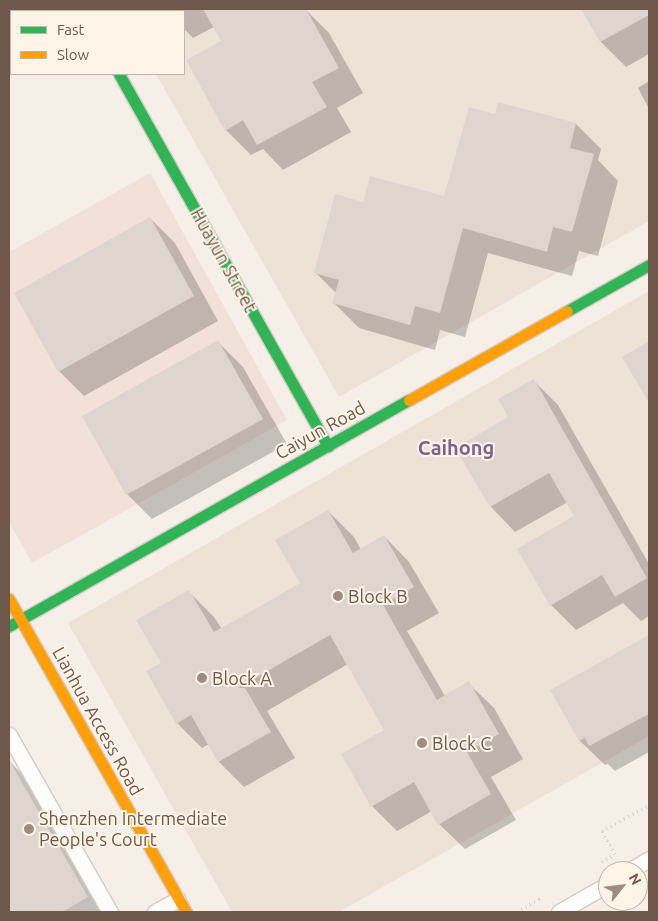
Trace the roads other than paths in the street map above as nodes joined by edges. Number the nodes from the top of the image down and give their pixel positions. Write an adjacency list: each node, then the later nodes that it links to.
1 (121, 75): 3 (street, Huayun Street)
2 (649, 265): 3 (street, Caiyun Road)
3 (328, 446): 5 (street, Caiyun Road)
4 (9, 599): 5 (street, Lianhua Access Road)
5 (20, 620): 6 (street, Caiyun Road); 9 (street, Lianhua Access Road)
6 (9, 626)
7 (9, 735): 10 (lane)
8 (598, 890): 12 (lane)
9 (182, 906): 11 (lane)
10 (110, 912)
11 (155, 912)
12 (559, 912)

